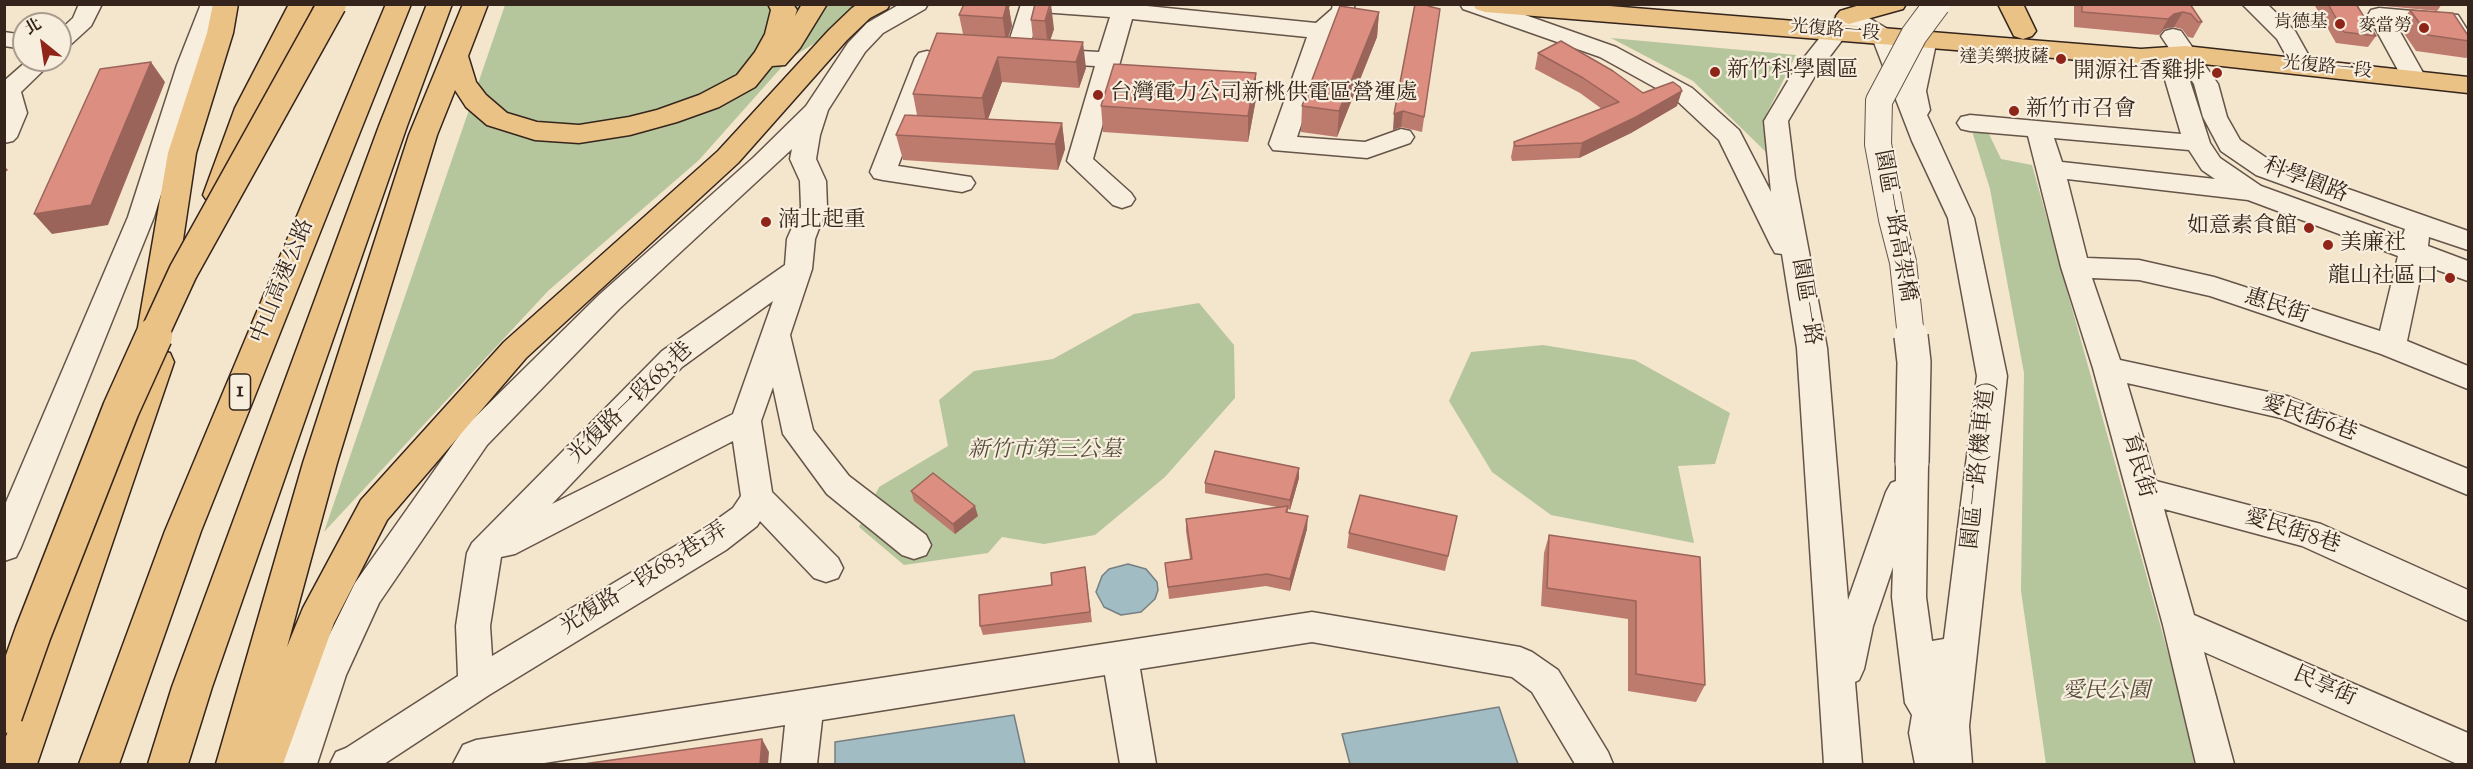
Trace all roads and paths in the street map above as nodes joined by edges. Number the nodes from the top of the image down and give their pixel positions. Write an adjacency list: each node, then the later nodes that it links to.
1 (92, 4): 25 (street)
2 (213, 4): 72 (street)
3 (226, 4): 28 (main road)
4 (238, 4): 28 (main road)
5 (332, 4): 81 (main road, bridge)
6 (440, 4): 87 (main road)
7 (476, 4): 34 (main road)
8 (780, 4): 39 (main road)
9 (815, 4): 39 (main road)
10 (841, 4): 42 (main road)
11 (878, 4): 42 (main road)
12 (917, 4): 43 (street)
13 (1344, 4): 26 (street)
14 (1471, 4): 60 (street)
15 (1485, 4): 24 (main road, 光復路一段)
16 (1700, 4): 24 (main road, 光復路一段)
17 (1894, 4): 24 (main road)
18 (1937, 4): 67 (street, 園區一路高架橋, bridge)
19 (2010, 4): 27 (main road)
20 (2253, 4): 36 (street)
21 (1123, 11): 26 (street); 35 (street); 35 (street)
22 (297, 12): 65 (main road)
23 (395, 14): 86 (main road, 中山高速公路 / 1)
24 (1842, 24): 27 (main road, 光復路一段); 29 (main road, 光復路一段); 60 (street, 園區一路)
25 (72, 31)
26 (1321, 31): 47 (street)
27 (2023, 31): 31 (main road, 光復路一段)
28 (220, 33): 65 (main road)
29 (1883, 36): 30 (main road, 光復路一段); 48 (street)
30 (1925, 39): 31 (main road, 光復路一段); 48 (street)
31 (2179, 45): 36 (main road, 光復路一段); 49 (street, 科學園路); 54 (street, 科學園路)
32 (2469, 49): 38 (street)
33 (953, 50): 51 (street)
34 (454, 55): 39 (main road); 88 (main road)
35 (1109, 60): 53 (street)
36 (2302, 65): 38 (main road, 光復路一段)
37 (29, 72): 41 (street)
38 (2414, 78): 40 (main road, 光復路一段)
39 (746, 81)
40 (2469, 85)
41 (7, 93): 46 (street)
42 (776, 105): 89 (main road)
43 (816, 110): 58 (street); 90 (street)
44 (1970, 123): 45 (street)
45 (2039, 129): 49 (street); 50 (street)
46 (4, 135)
47 (1401, 136)
48 (1925, 141): 82 (street); 98 (street, 園區一路(機車道))
49 (2197, 143): 52 (street, 科學園路)
50 (2051, 169): 52 (street, 科學園路); 57 (street, 育民街)
51 (962, 183)
52 (2252, 192): 56 (street, 科學園路)
53 (1122, 199)
54 (2419, 224): 55 (street, 科學園路); 56 (street)
55 (2469, 242)
56 (2413, 251): 59 (street, 科學園路); 62 (street)
57 (2075, 267): 62 (street, 惠民街); 63 (street, 育民街)
58 (798, 269): 61 (street); 73 (street, 光復路一段683巷)
59 (2469, 272)
60 (1802, 278): 79 (street, 園區一路); 96 (street)
61 (776, 336): 66 (street); 71 (street)
62 (2391, 346): 64 (street, 惠民街)
63 (2108, 368): 68 (street, 愛民街6巷); 69 (street, 育民街)
64 (2469, 378)
65 (140, 412): 85 (main road)
66 (746, 421): 70 (street); 73 (street)
67 (1912, 463): 79 (street); 82 (street, 園區一路高架橋)
68 (2469, 482)
69 (2143, 491): 75 (street, 愛民街8巷); 76 (street, 育民街)
70 (757, 497): 74 (street); 78 (street, 光復路一段683巷1弄)
71 (914, 545)
72 (4, 547)
73 (484, 554): 78 (street)
74 (826, 568)
75 (2469, 606)
76 (2180, 625): 83 (street, 民享街); 84 (street, 育民街)
77 (1120, 657): 80 (street); 94 (street); 95 (street)
78 (476, 684): 91 (street)
79 (1840, 697): 97 (street, 園區一路)
80 (805, 706): 92 (street); 93 (street)
81 (4, 715)
82 (1930, 749)
83 (2469, 751)
84 (2217, 762)
85 (17, 765)
86 (99, 765)
87 (168, 765)
88 (236, 765)
89 (263, 765)
90 (299, 765)
91 (349, 765)
92 (472, 765)
93 (799, 765)
94 (1138, 765)
95 (1595, 765)
96 (1832, 765)
97 (1843, 765)
98 (1954, 765)

